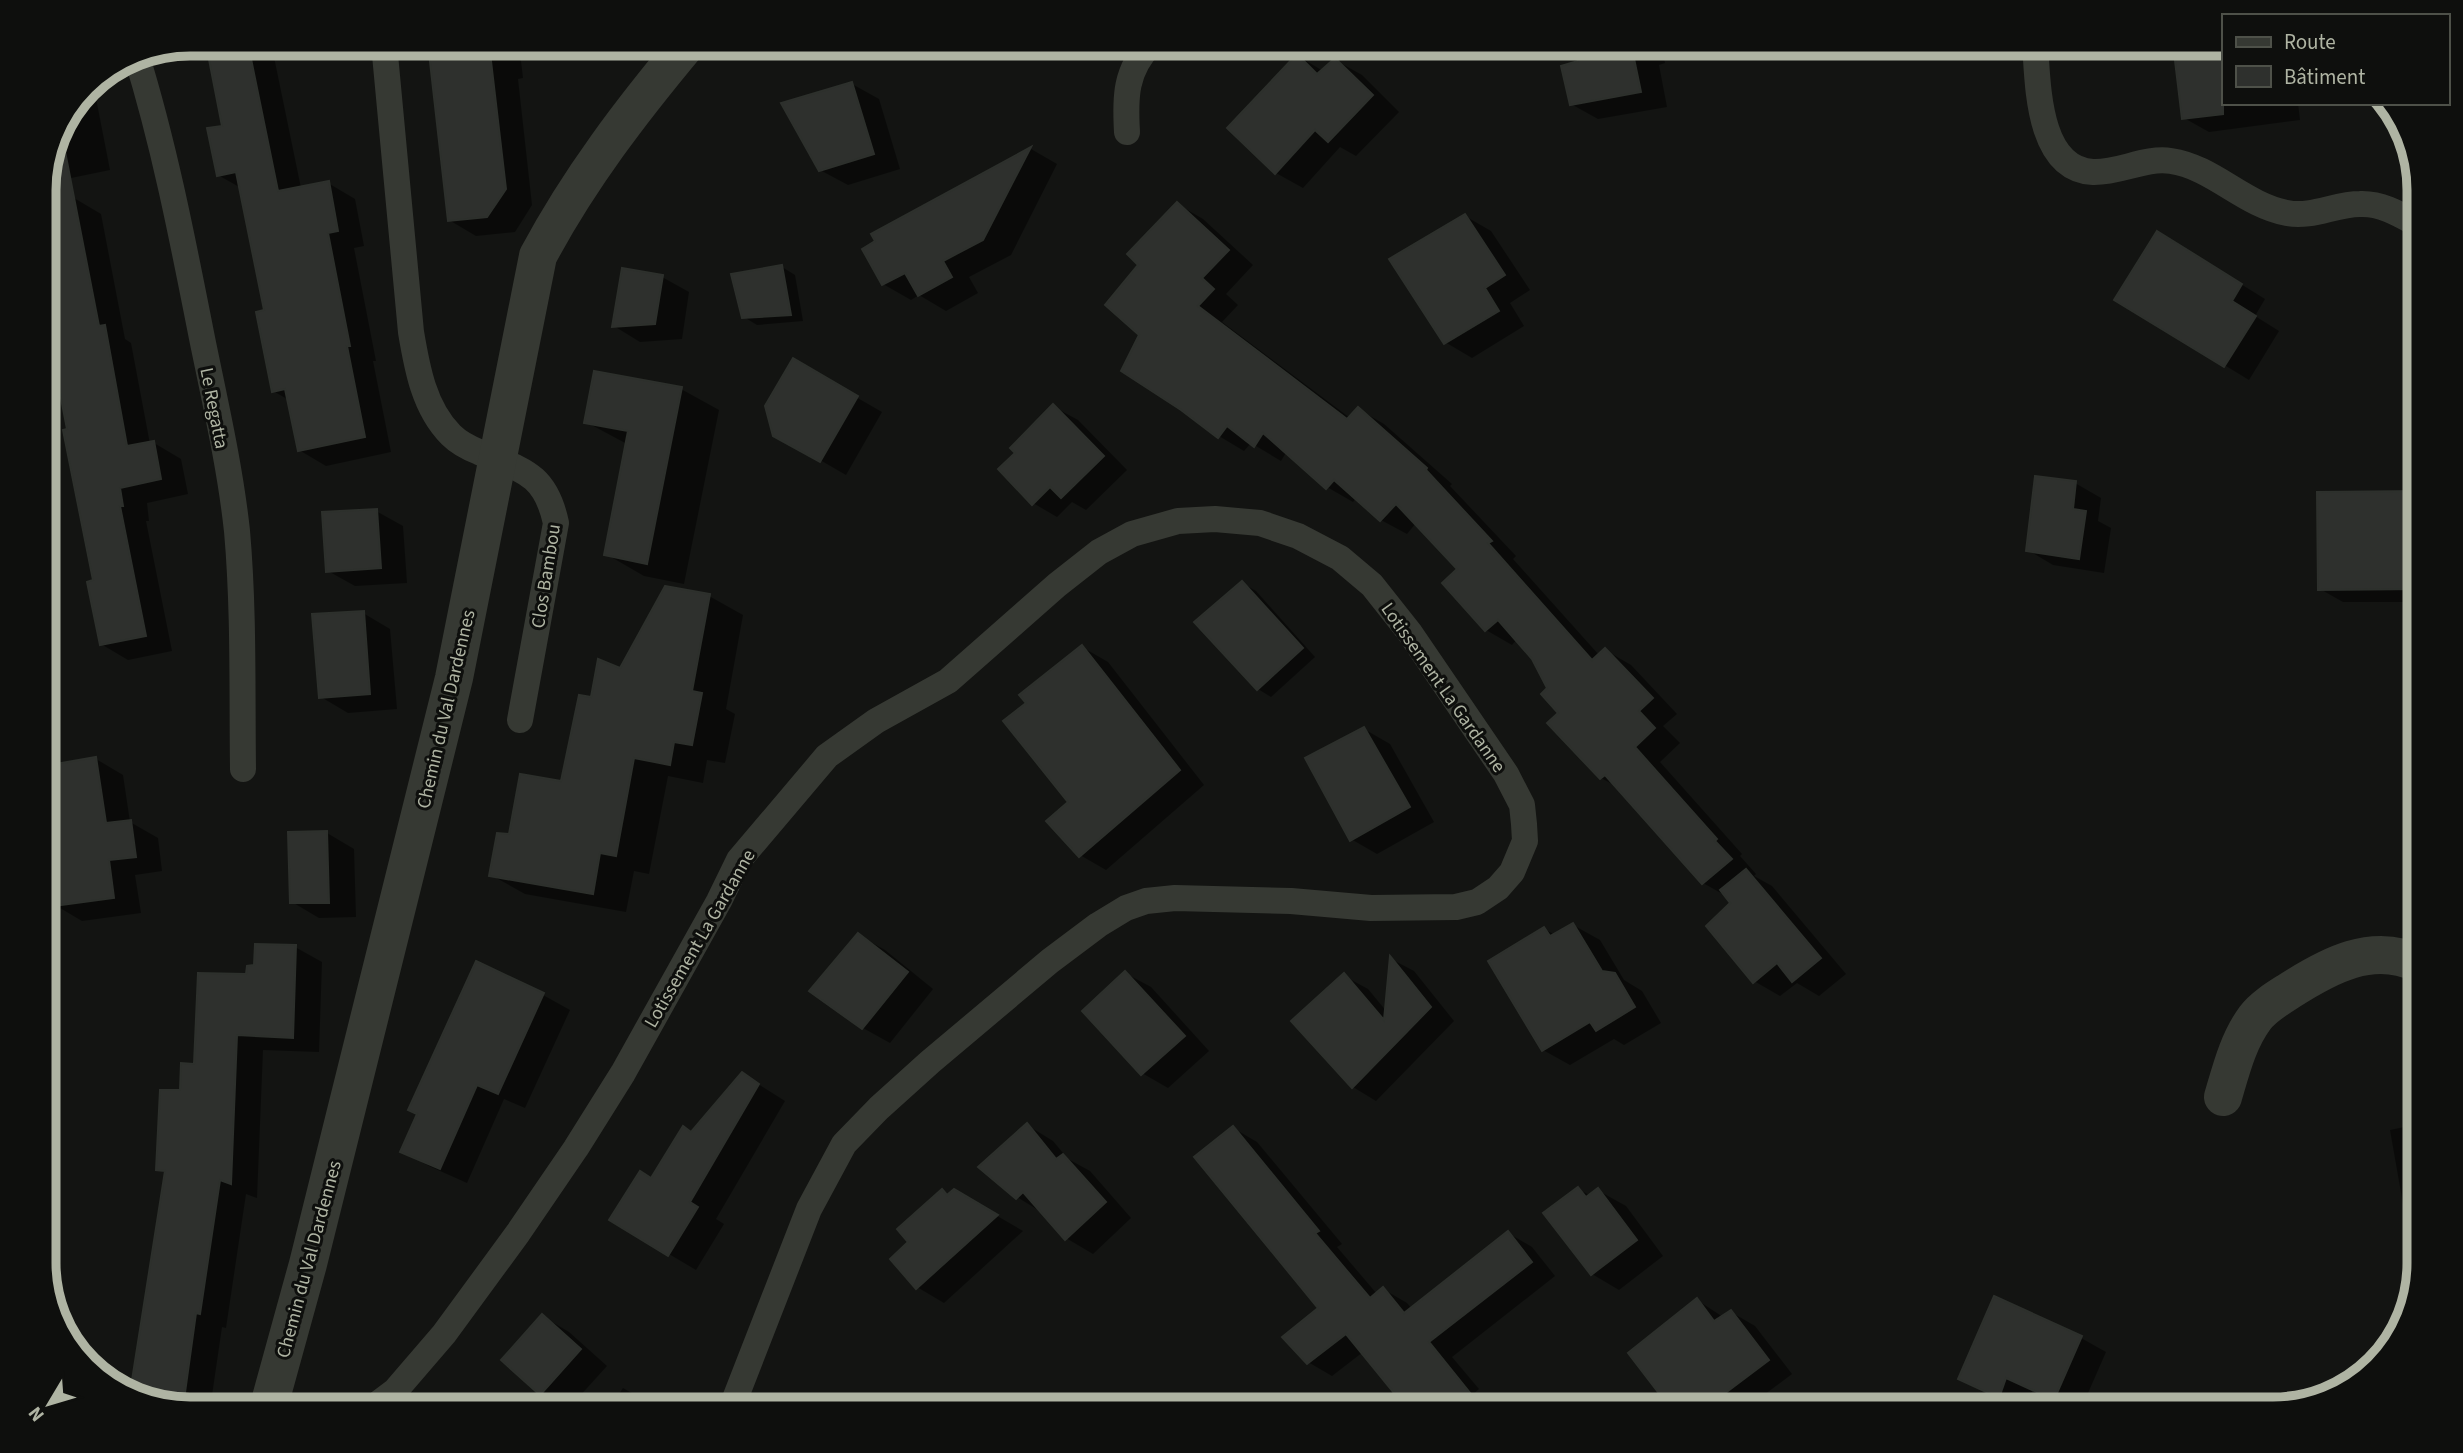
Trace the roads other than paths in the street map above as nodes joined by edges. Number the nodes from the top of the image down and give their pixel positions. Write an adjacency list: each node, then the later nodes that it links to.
1 (385, 56): 8 (lane)
2 (677, 56): 8 (street, Chemin du Val Dardennes)
3 (1142, 56): 6 (lane)
4 (2036, 56): 7 (lane)
5 (139, 66): 10 (lane, Le Regatta)
6 (1127, 132)
7 (2407, 219)
8 (498, 460): 9 (lane, Clos Bambou); 13 (street, Chemin du Val Dardennes)
9 (520, 720)
10 (243, 769)
11 (2407, 958): 12 (street)
12 (2222, 1097)
13 (271, 1397)
14 (387, 1397): 15 (lane, Lotissement La Gardanne)
15 (736, 1397)

